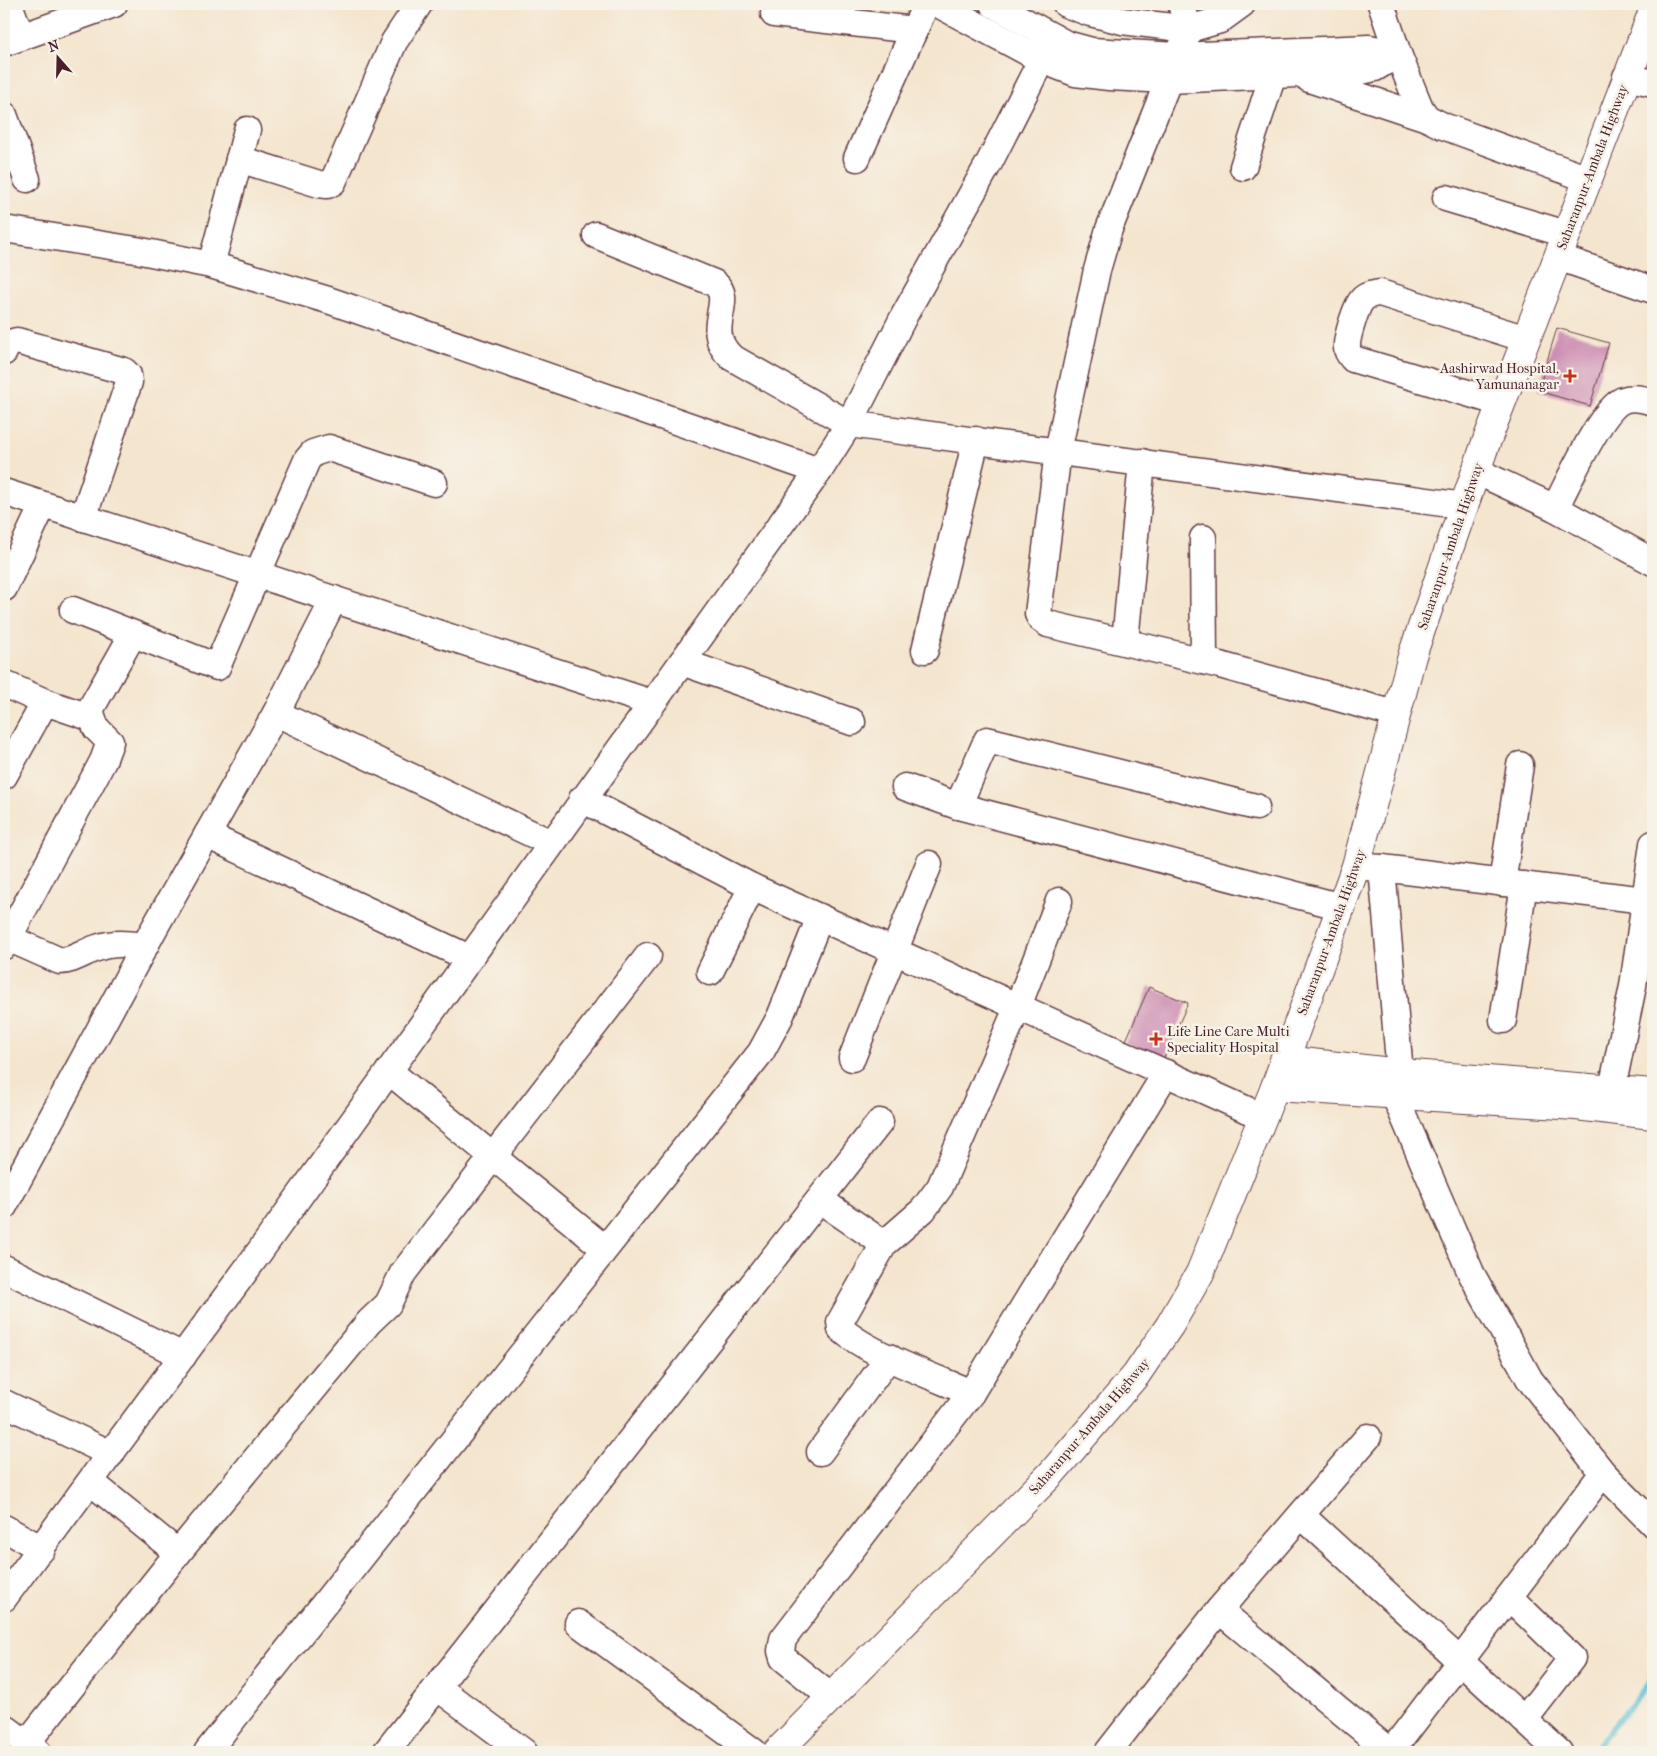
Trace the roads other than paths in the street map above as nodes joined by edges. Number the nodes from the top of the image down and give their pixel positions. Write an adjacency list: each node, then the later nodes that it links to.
1 (9, 4): 16 (street)
2 (114, 4): 16 (street)
3 (419, 4): 28 (street)
4 (926, 4): 15 (street)
5 (938, 4): 17 (street)
6 (993, 4): 17 (street)
7 (1066, 4): 12 (street)
8 (1181, 4): 14 (street)
9 (1242, 4): 14 (street)
10 (1381, 4): 18 (street)
11 (1653, 11): 21 (main road, Saharanpur-Ambala Highway)
12 (1119, 12): 14 (street)
13 (774, 14): 15 (street)
14 (1189, 29): 19 (street)
15 (914, 30): 27 (street)
16 (12, 39)
17 (1047, 48): 19 (street); 22 (street); 42 (street)
18 (1398, 54): 19 (street); 20 (street); 25 (street)
19 (1178, 56): 22 (street)
20 (1283, 75): 22 (street); 25 (street); 29 (street)
21 (1626, 77): 23 (street); 30 (main road, Saharanpur-Ambala Highway)
22 (1169, 80): 44 (street)
23 (1653, 83)
24 (4, 115): 31 (street)
25 (1427, 118): 30 (street)
26 (247, 130): 28 (street)
27 (857, 158)
28 (239, 159): 36 (street)
29 (1243, 168)
30 (1588, 178): 35 (main road, Saharanpur-Ambala Highway)
31 (27, 179)
32 (1446, 198): 35 (street)
33 (4, 229): 36 (street)
34 (596, 235): 42 (street)
35 (1562, 246): 37 (street); 38 (main road, Saharanpur-Ambala Highway)
36 (211, 265): 46 (street)
37 (1653, 290)
38 (1526, 339): 41 (main road, Saharanpur-Ambala Highway); 41 (street)
39 (4, 352): 53 (street)
40 (1653, 402): 52 (street)
41 (1501, 403): 47 (main road, Saharanpur-Ambala Highway)
42 (849, 424): 43 (street); 46 (street)
43 (976, 440): 44 (street); 62 (street)
44 (1058, 451): 45 (street); 61 (street)
45 (1142, 462): 51 (street); 61 (street)
46 (818, 471): 64 (street)
47 (1476, 471): 51 (main road, Saharanpur-Ambala Highway); 52 (street)
48 (434, 482): 56 (street)
49 (4, 492): 50 (street)
50 (43, 505): 53 (street); 57 (street)
51 (1465, 506): 69 (main road, Saharanpur-Ambala Highway)
52 (1555, 508): 55 (street)
53 (83, 518): 56 (street)
54 (1203, 538): 63 (street)
55 (1653, 562)
56 (258, 575): 58 (street); 60 (street)
57 (4, 588)
58 (334, 599): 67 (street); 68 (street)
59 (73, 610): 60 (street)
60 (133, 634): 70 (street)
61 (1125, 642): 63 (street)
62 (925, 650)
63 (1204, 661): 69 (street)
64 (682, 662): 67 (street); 71 (street)
65 (4, 684): 66 (street)
66 (44, 702): 70 (street); 73 (street)
67 (652, 703): 75 (street)
68 (276, 712): 78 (street); 79 (street)
69 (1396, 714): 82 (main road, Saharanpur-Ambala Highway)
70 (92, 718): 89 (street)
71 (852, 722)
72 (1520, 765): 83 (street)
73 (4, 776)
74 (905, 787): 76 (street)
75 (582, 799): 79 (street); 84 (street)
76 (958, 806): 77 (street); 87 (street)
77 (1256, 807)
78 (207, 835): 90 (street); 93 (street)
79 (551, 843): 93 (street)
80 (1653, 844): 85 (street)
81 (929, 864): 91 (street)
82 (1369, 867): 83 (street); 87 (main road, Saharanpur-Ambala Highway); 102 (street)
83 (1513, 884): 85 (street); 97 (street)
84 (752, 887): 88 (street); 94 (street)
85 (1645, 900): 95 (street)
86 (1059, 901): 96 (street)
87 (1342, 907): 99 (main road, Saharanpur-Ambala Highway)
88 (820, 918): 91 (street); 113 (street)
89 (6, 942): 90 (street)
90 (145, 946): 111 (street)
91 (894, 950): 96 (street); 98 (street)
92 (648, 956): 109 (street)
93 (469, 958): 100 (street)
94 (710, 972)
95 (1643, 987): 104 (street)
96 (1018, 1006): 101 (street); 112 (street)
97 (1503, 1020)
98 (852, 1058)
99 (1284, 1060): 102 (main road); 103 (main road, Saharanpur-Ambala Highway)
100 (389, 1070): 109 (street); 115 (street)
101 (1166, 1073): 107 (street); 117 (street)
102 (1397, 1084): 103 (main road); 104 (main road); 106 (main road); 122 (street)
103 (1275, 1086): 107 (main road, Saharanpur-Ambala Highway)
104 (1612, 1088): 105 (main road)
105 (1653, 1093)
106 (1653, 1115)
107 (1263, 1117): 135 (main road, Saharanpur-Ambala Highway)
108 (880, 1122): 110 (street)
109 (493, 1156): 113 (street); 128 (street)
110 (820, 1200): 112 (street); 134 (street)
111 (4, 1206)
112 (884, 1244): 116 (street)
113 (604, 1248): 140 (street)
114 (4, 1268): 115 (street)
115 (183, 1356): 121 (street)
116 (889, 1357): 117 (street); 120 (street)
117 (971, 1393): 135 (street)
118 (4, 1403): 121 (street)
119 (1368, 1437): 124 (street)
120 (820, 1452)
121 (111, 1454): 123 (street)
122 (1603, 1473): 125 (street); 129 (street)
123 (91, 1482): 127 (street); 128 (street)
124 (1300, 1515): 131 (street); 133 (street)
125 (1651, 1516)
126 (4, 1528): 127 (street)
127 (42, 1548): 130 (street)
128 (178, 1553): 137 (street)
129 (1509, 1596): 133 (street); 136 (street)
130 (4, 1598)
131 (1219, 1610): 138 (street); 144 (street)
132 (578, 1623): 143 (street)
133 (1461, 1661): 136 (street); 144 (street)
134 (437, 1687): 141 (street); 142 (street)
135 (831, 1697): 139 (main road, Saharanpur-Ambala Highway)
136 (1524, 1720): 145 (street)
137 (19, 1743)
138 (1117, 1749)
139 (786, 1750)
140 (207, 1752)
141 (386, 1752)
142 (524, 1752)
143 (754, 1752)
144 (1390, 1752)
145 (1559, 1752)

